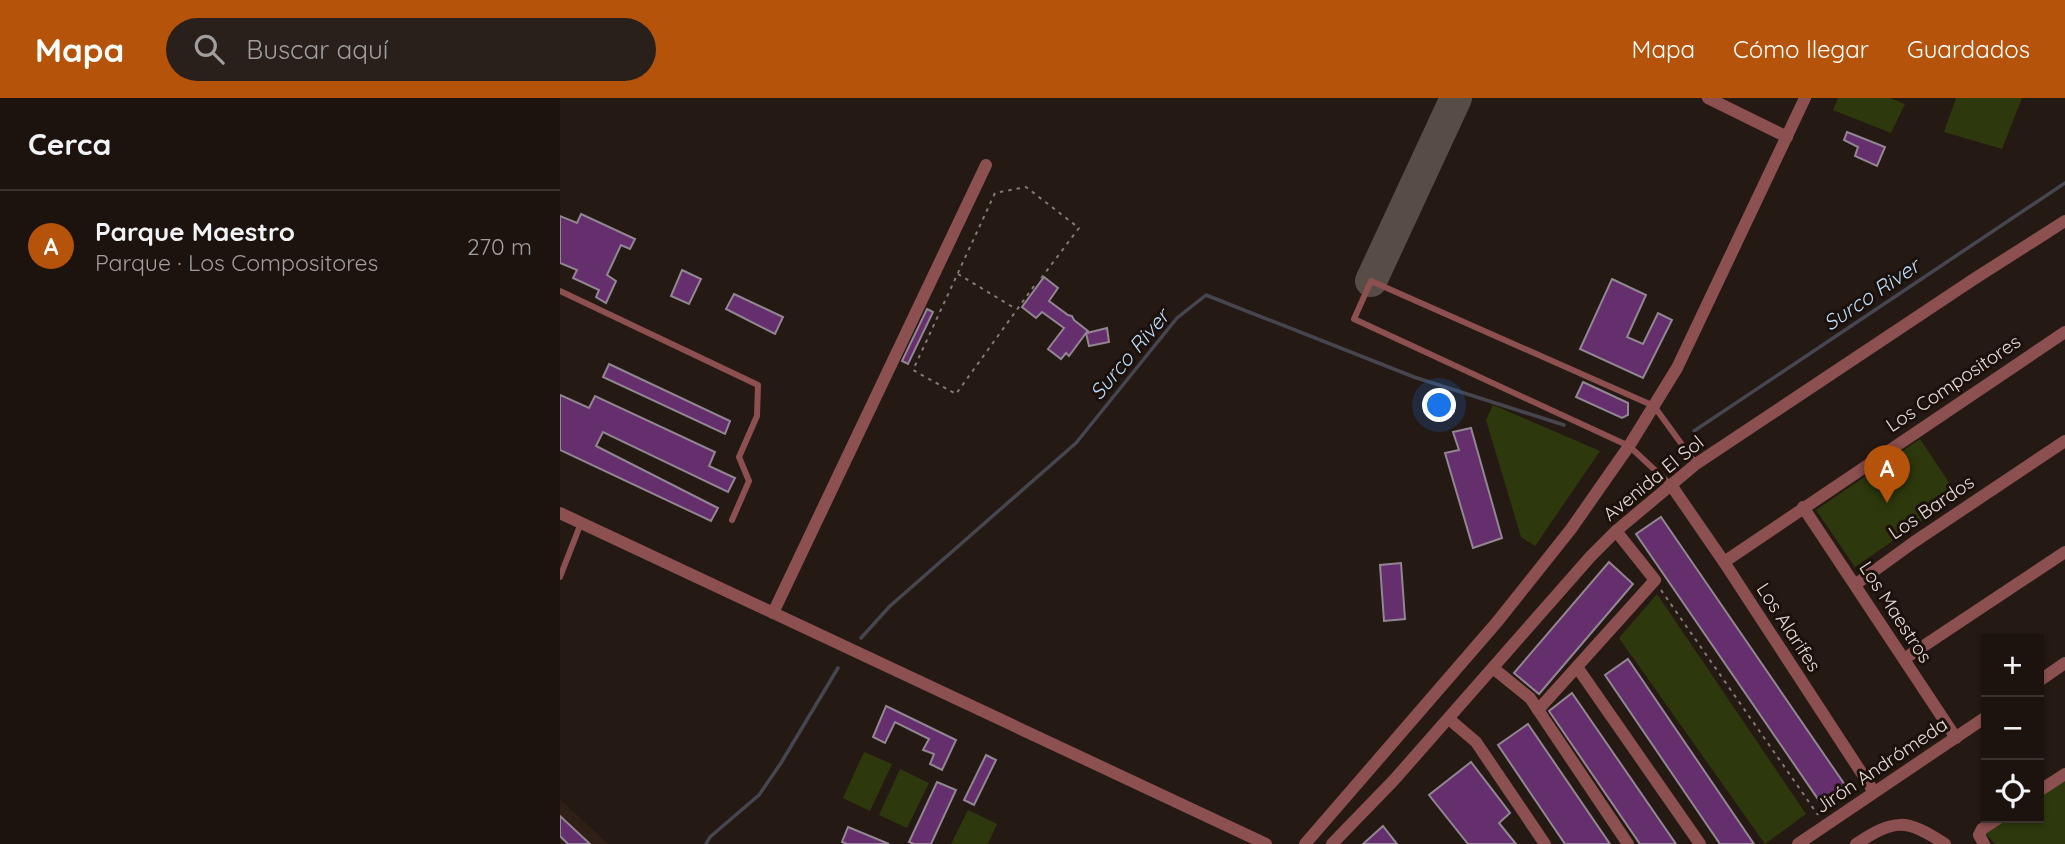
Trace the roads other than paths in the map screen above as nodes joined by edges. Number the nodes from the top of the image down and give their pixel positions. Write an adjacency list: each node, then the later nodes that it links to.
1 (1708, 98): 3 (street)
2 (1805, 98): 3 (street)
3 (1787, 137): 8 (street)
4 (986, 165): 22 (street)
5 (2065, 220): 11 (street, Avenida El Sol)
6 (560, 291): 15 (lane)
7 (2065, 332): 13 (street, Los Compositores)
8 (1654, 406): 10 (street); 10 (lane); 11 (lane)
9 (2065, 441): 21 (street, Los Bardos)
10 (1629, 446): 12 (lane); 37 (street)
11 (1696, 464): 12 (street, Avenida El Sol)
12 (1671, 485): 17 (street, Avenida El Sol); 19 (street, Los Alarifes)
13 (1803, 508): 19 (street, Los Compositores); 21 (street, Los Maestros)
14 (560, 513): 16 (street)
15 (732, 520)
16 (581, 523): 20 (lane); 22 (street)
17 (1616, 531): 25 (street); 26 (street, Avenida El Sol)
18 (2065, 552): 23 (street)
19 (1724, 562): 34 (street, Los Alarifes)
20 (560, 578)
21 (1856, 584): 23 (street, Los Maestros)
22 (773, 613): 36 (street)
23 (1904, 659): 31 (street, Los Maestros)
24 (2065, 663): 27 (street)
25 (1577, 667): 28 (street); 41 (street)
26 (1493, 668): 28 (street); 29 (street, Avenida El Sol)
27 (2044, 678)
28 (1538, 710): 40 (street)
29 (1449, 719): 38 (street, Avenida El Sol); 39 (street)
30 (1981, 720): 31 (street, Jirón Andrómeda)
31 (1956, 738): 34 (street, Jirón Andrómeda)
32 (2065, 774): 33 (street)
33 (2044, 788)
34 (1874, 792): 42 (street, Jirón Andrómeda)
35 (1991, 823): 45 (street)
36 (1266, 844)
37 (1305, 844)
38 (1332, 844)
39 (1545, 844)
40 (1628, 844)
41 (1700, 844)
42 (1798, 844)
43 (1856, 844): 44 (street)
44 (1945, 844)
45 (1984, 844)

